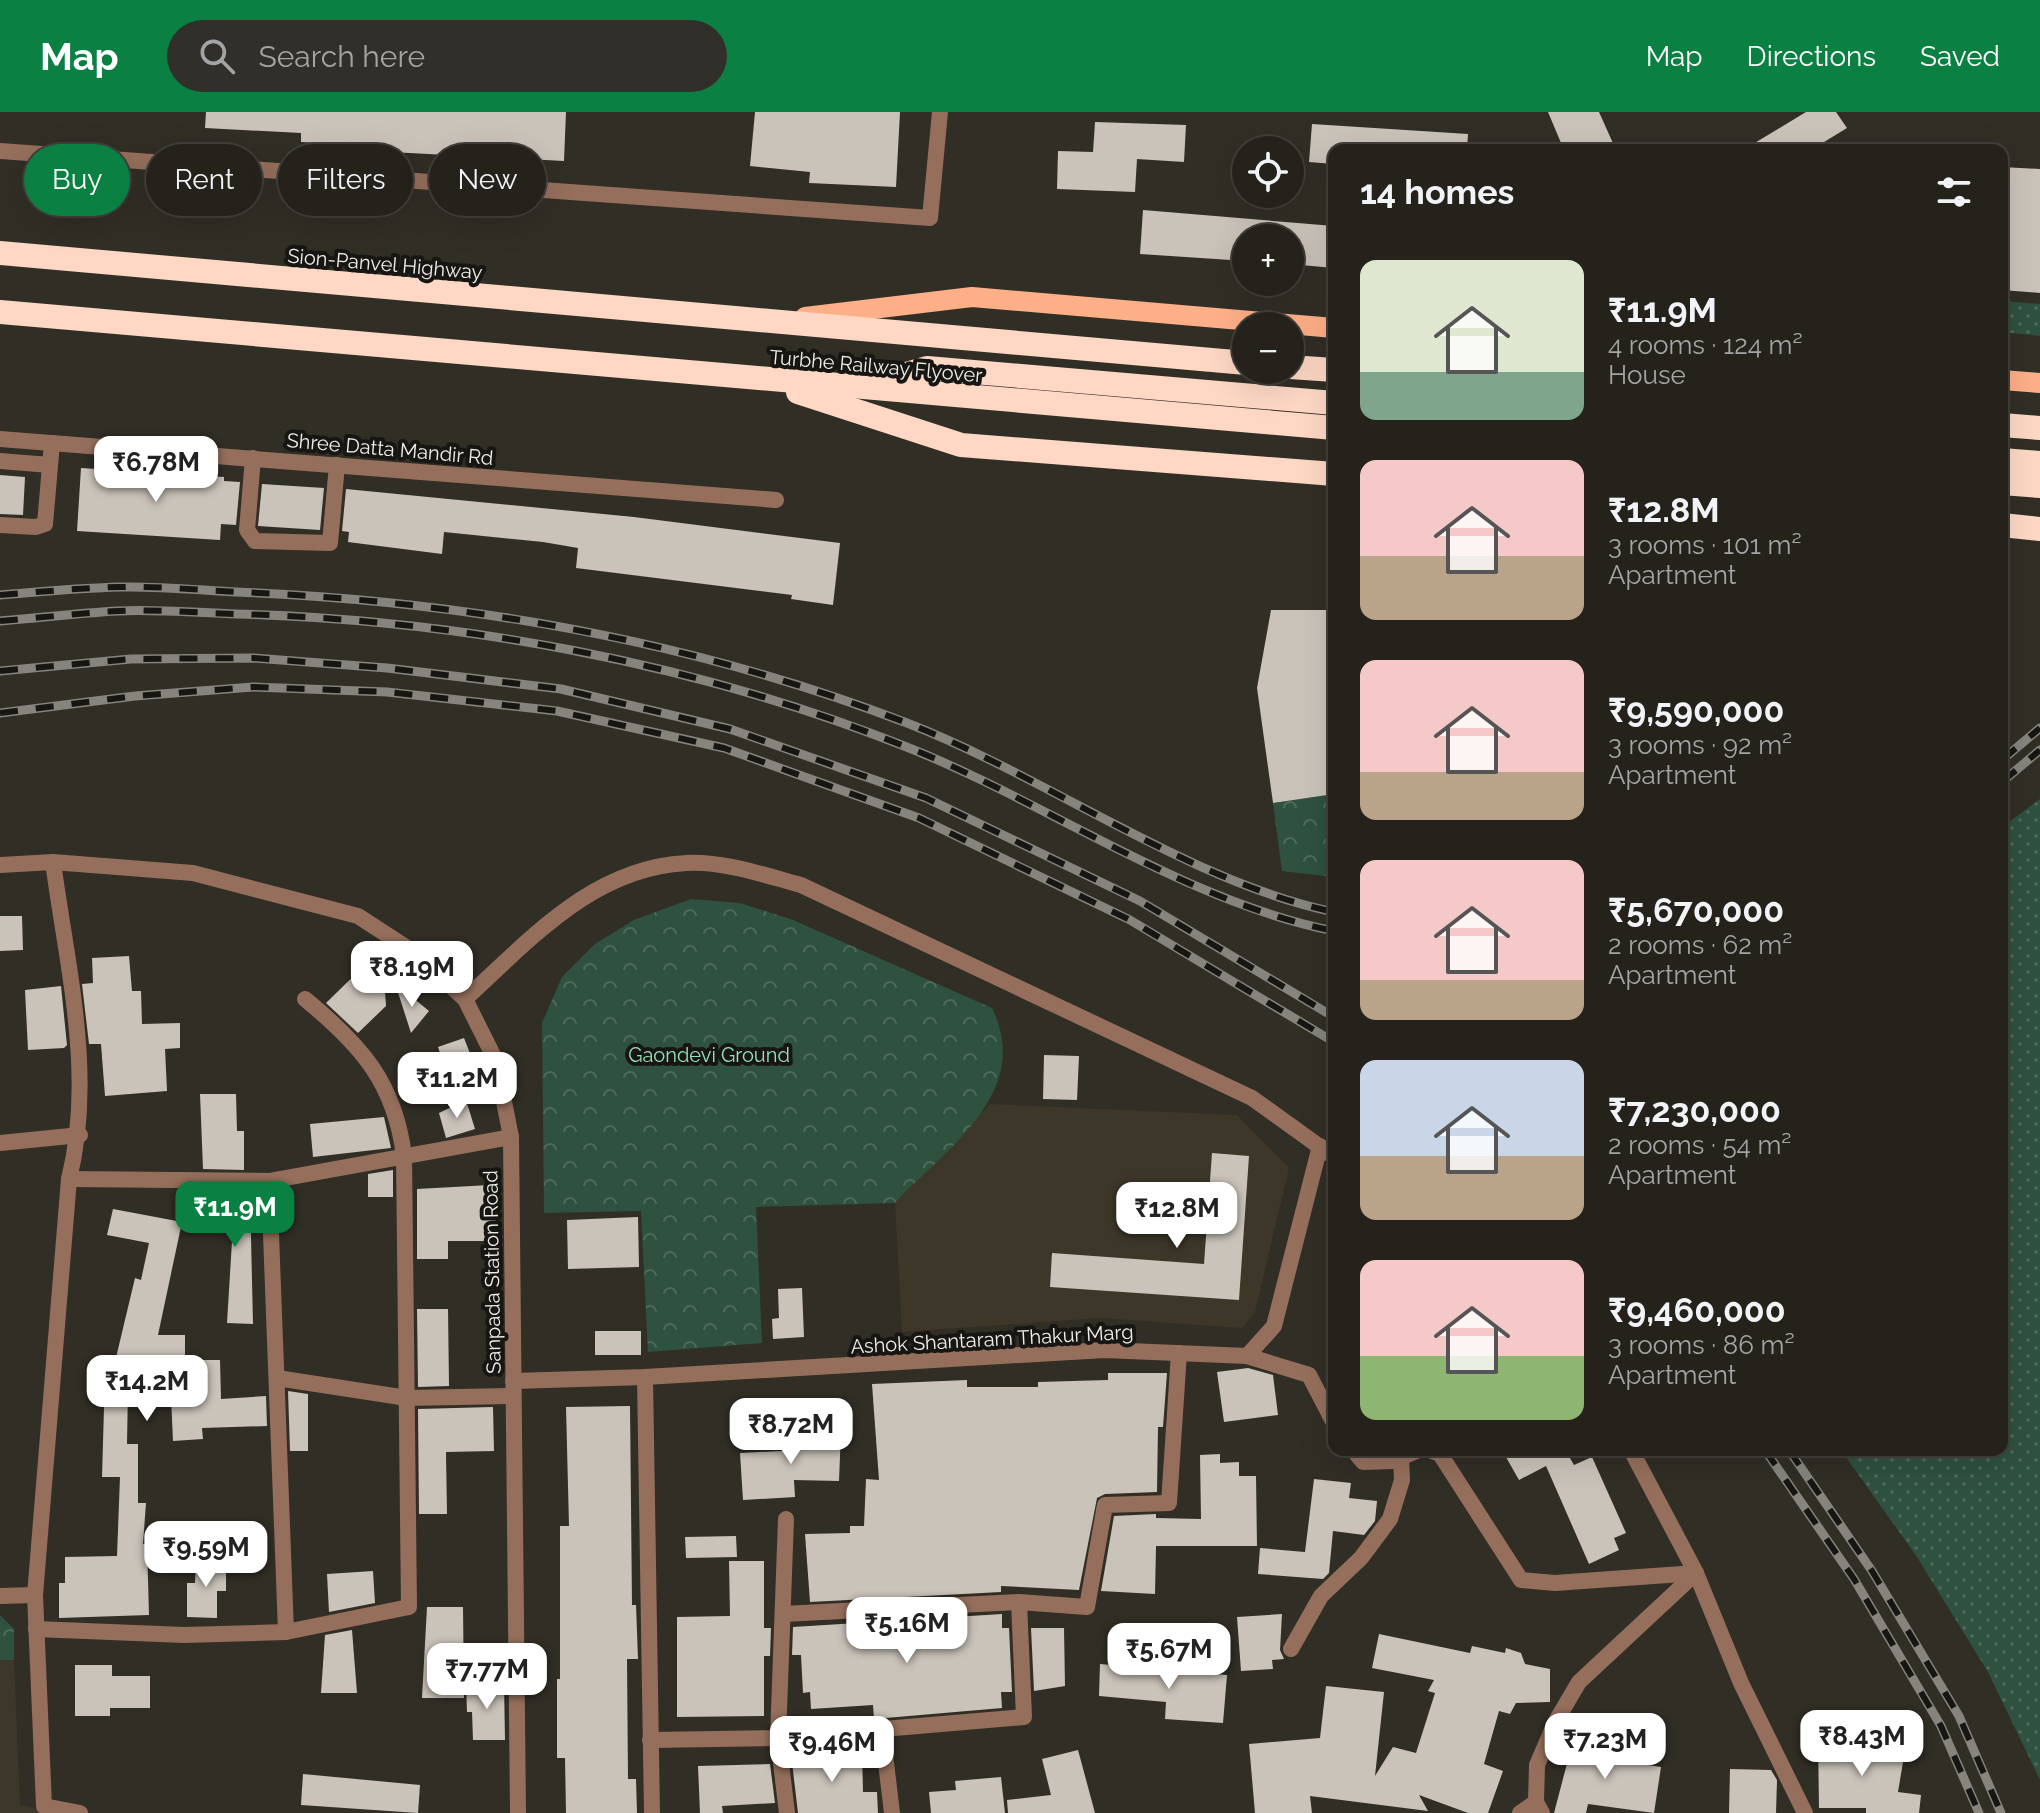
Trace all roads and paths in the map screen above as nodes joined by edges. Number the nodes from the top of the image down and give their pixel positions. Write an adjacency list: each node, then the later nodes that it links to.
1 (940, 112): 2 (street)
2 (0, 151)
3 (0, 253): 5 (highway, Sion-Panvel Highway)
4 (0, 312): 10 (highway)
5 (765, 322): 6 (main road); 7 (highway, Turbhe Railway Flyover)
6 (1328, 328)
7 (1232, 362)
8 (1304, 368): 9 (highway)
9 (1328, 370)
10 (758, 379): 13 (highway, Turbhe Railway Flyover); 26 (highway, Turbhe Railway Flyover)
11 (2008, 380): 12 (main road)
12 (2040, 383)
13 (858, 388): 14 (highway); 16 (highway, Turbhe Railway Flyover)
14 (1328, 402)
15 (2008, 425): 17 (highway)
16 (1328, 428)
17 (2040, 428)
18 (0, 439): 19 (street, Shree Datta Mandir Rd)
19 (52, 443): 20 (street, Shree Datta Mandir Rd); 24 (street)
20 (253, 458): 25 (street, Shree Datta Mandir Rd); 25 (street)
21 (2008, 460): 23 (highway)
22 (0, 461): 24 (street)
23 (2040, 463)
24 (50, 465): 30 (street)
25 (337, 465): 29 (street, Shree Datta Mandir Rd)
26 (1328, 474)
27 (2008, 483): 28 (highway)
28 (2040, 486)
29 (776, 500)
30 (0, 525)
31 (2008, 526): 32 (highway)
32 (2040, 529)
33 (53, 862): 34 (street, Sanpada Station Road); 36 (street, Sanpada Station Road); 37 (street)
34 (0, 865)
35 (305, 999): 42 (street)
36 (465, 999): 38 (street, Sanpada Station Road); 40 (street)
37 (80, 1135): 39 (street); 43 (street)
38 (511, 1137): 42 (street); 49 (street, Sanpada Station Road)
39 (0, 1143)
40 (1320, 1146): 41 (street); 46 (street)
41 (1328, 1152)
42 (404, 1156): 44 (street); 50 (street)
43 (69, 1179): 44 (street); 59 (street)
44 (269, 1181): 48 (street)
45 (1179, 1353): 46 (street, Ashok Shantaram Thakur Marg); 47 (street, Ashok Shantaram Thakur Marg); 61 (street)
46 (1247, 1356): 51 (street, Ashok Shantaram Thakur Marg)
47 (645, 1377): 49 (street, Ashok Shantaram Thakur Marg); 68 (street)
48 (277, 1378): 50 (street, Ashok Shantaram Thakur Marg); 64 (street)
49 (513, 1388): 50 (street, Ashok Shantaram Thakur Marg); 71 (street, Sanpada Station Road)
50 (407, 1398): 64 (street)
51 (1328, 1411)
52 (1358, 1456): 56 (street)
53 (1406, 1456): 56 (street)
54 (1441, 1456): 58 (street)
55 (1634, 1456): 58 (street)
56 (1401, 1458): 65 (street)
57 (786, 1519): 62 (street)
58 (1696, 1573): 69 (street); 76 (street)
59 (35, 1595): 60 (street); 63 (street)
60 (0, 1596)
61 (1019, 1602): 62 (street); 66 (street)
62 (783, 1614): 67 (street)
63 (36, 1629): 64 (street); 70 (street)
64 (286, 1632)
65 (1291, 1649)
66 (882, 1729): 67 (street); 74 (street)
67 (778, 1738): 68 (street); 73 (street)
68 (650, 1740): 72 (street)
69 (1539, 1807): 75 (street)
70 (80, 1813)
71 (518, 1813)
72 (652, 1813)
73 (787, 1813)
74 (892, 1813)
75 (1520, 1813)
76 (1805, 1813)

